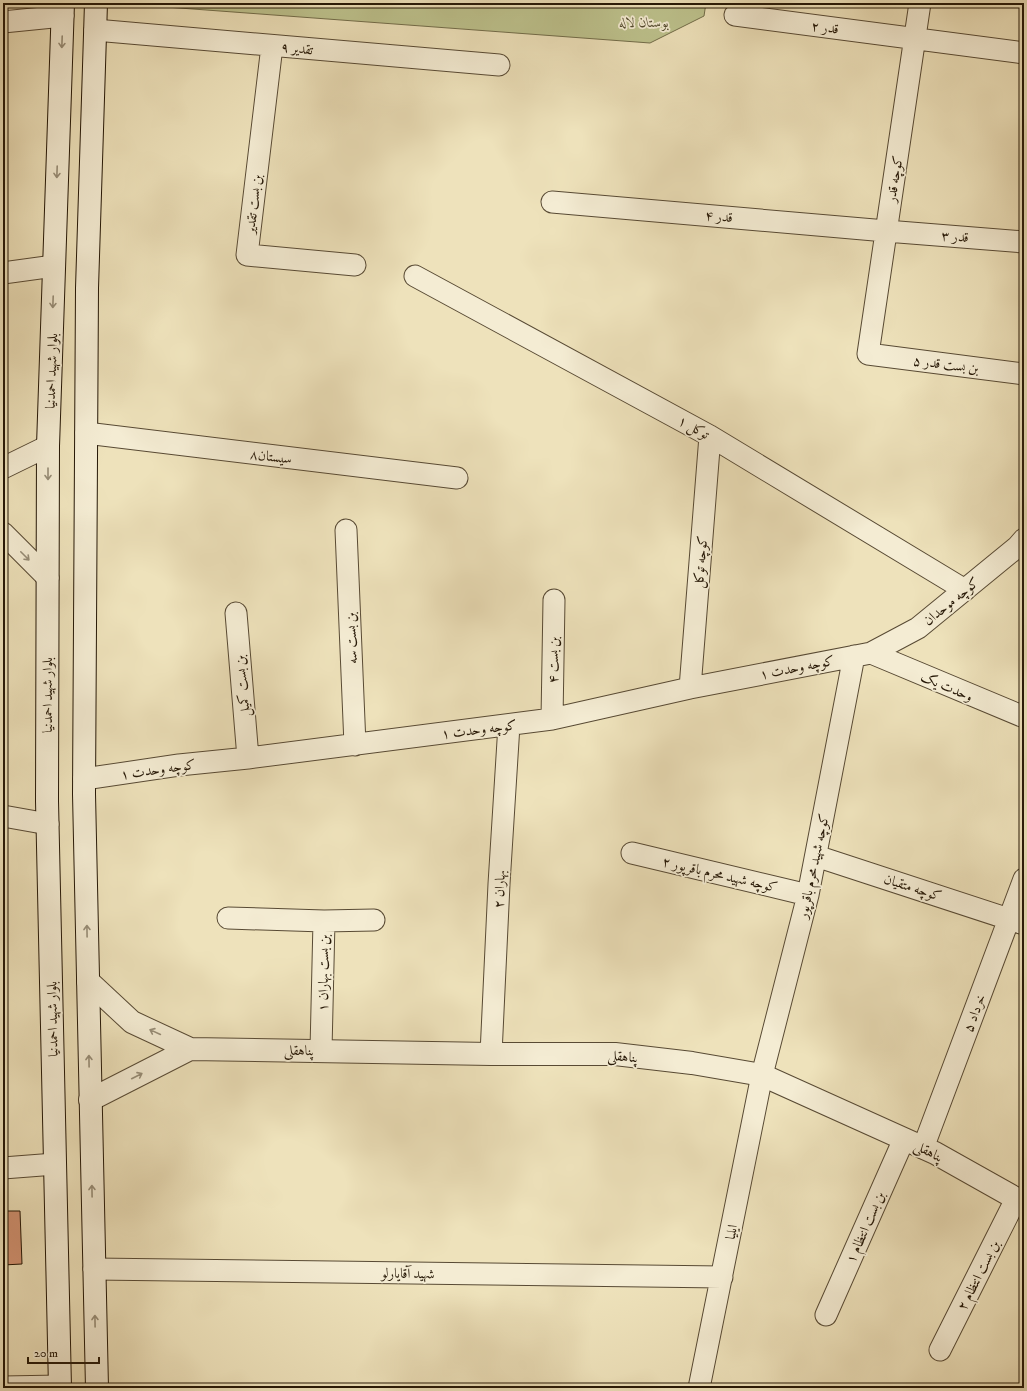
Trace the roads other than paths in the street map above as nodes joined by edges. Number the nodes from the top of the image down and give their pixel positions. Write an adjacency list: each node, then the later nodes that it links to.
1 (96, 3): 6 (main road)
2 (920, 3): 7 (street, کوچه قدر)
3 (63, 9): 5 (street); 14 (main road, بلوار شهید احمدنیا, one-way to 14)
4 (735, 15): 7 (street, قدر ۲)
5 (3, 22)
6 (95, 30): 8 (street, ۹ تقدیر); 20 (main road)
7 (915, 38): 9 (street, قدر ۲); 12 (street, کوچه قدر)
8 (272, 46): 10 (street, ۹ تقدیر); 15 (street, بن بست تقدیر)
9 (1024, 53)
10 (499, 65)
11 (552, 202): 12 (street, قدر ۴)
12 (886, 231): 13 (street, قدر ۳); 18 (street, کوچه قدر)
13 (1024, 242)
14 (54, 266): 16 (street); 22 (main road, بلوار شهید احمدنیا, one-way to 22)
15 (355, 266)
16 (3, 273)
17 (415, 276): 21 (street, توکل ۱)
18 (868, 354): 19 (street, بن بست قدر ۵)
19 (1024, 374)
20 (86, 433): 24 (street, سیستان۸); 39 (main road)
21 (710, 436): 29 (street, توکل ۱); 33 (street, کوچه توکل)
22 (48, 446): 23 (street); 28 (main road, بلوار شهید احمدنیا, one-way to 28)
23 (3, 468)
24 (457, 478)
25 (346, 530): 37 (street, بن بست سه)
26 (3, 533): 28 (street, one-way to 28)
27 (1022, 545): 29 (street, کوچه موحدان)
28 (48, 578): 41 (main road, بلوار شهید احمدنیا)
29 (966, 590): 32 (street, کوچه موحدان)
30 (554, 600): 35 (street, بن بست ۴)
31 (236, 613): 38 (street, بن بست کمیل)
32 (862, 654): 33 (street, کوچه وحدت ۱); 34 (street, وحدت یک); 43 (street, کوچه شهید محرم باقرپور)
33 (690, 688): 35 (street, کوچه وحدت ۱)
34 (1024, 718)
35 (552, 719): 36 (street, کوچه وحدت ۱)
36 (509, 725): 37 (street, کوچه وحدت ۱); 53 (street, بهاران ۲)
37 (355, 745): 38 (street, کوچه وحدت ۱)
38 (248, 758): 39 (street, کوچه وحدت ۱)
39 (84, 779): 50 (main road, one-way to 39)
40 (3, 816): 41 (street)
41 (48, 824): 57 (main road, بلوار شهید احمدنیا)
42 (632, 853): 45 (street, کوچه شهید محرم باقرپور ۲)
43 (816, 856): 45 (street, کوچه شهید محرم باقرپور); 49 (street, کوچه متقیان)
44 (1024, 879): 49 (street, خرداد ۵)
45 (808, 895): 54 (street, کوچه شهید محرم باقرپور)
46 (228, 918): 48 (street, بن بست بهاران ۱)
47 (374, 920): 48 (street)
48 (324, 921): 52 (street, بن بست بهاران ۱)
49 (1017, 921): 56 (street, خرداد ۵)
50 (88, 981): 51 (main road, پناهقلی, one-way to 50); 55 (main road, one-way to 50)
51 (190, 1049): 52 (main road, پناهقلی); 55 (main road, پناهقلی, one-way to 51)
52 (321, 1050): 53 (main road, پناهقلی)
53 (491, 1054): 54 (main road, پناهقلی)
54 (762, 1075): 56 (main road, پناهقلی); 61 (street, ایلیا)
55 (90, 1100): 60 (main road, one-way to 55)
56 (914, 1143): 59 (main road, پناهقلی); 62 (street, بن بست انتظام ۱)
57 (55, 1164): 58 (street); 65 (main road, بلوار شهید احمدنیا)
58 (3, 1168)
59 (1020, 1201): 63 (street, بن بست انتظام ۲)
60 (94, 1269): 61 (street, شهید آقایارلو); 66 (main road, one-way to 60)
61 (722, 1277): 67 (street, ایلیا)
62 (826, 1315)
63 (940, 1350)
64 (3, 1387): 65 (street)
65 (60, 1387)
66 (96, 1388)
67 (699, 1388)

